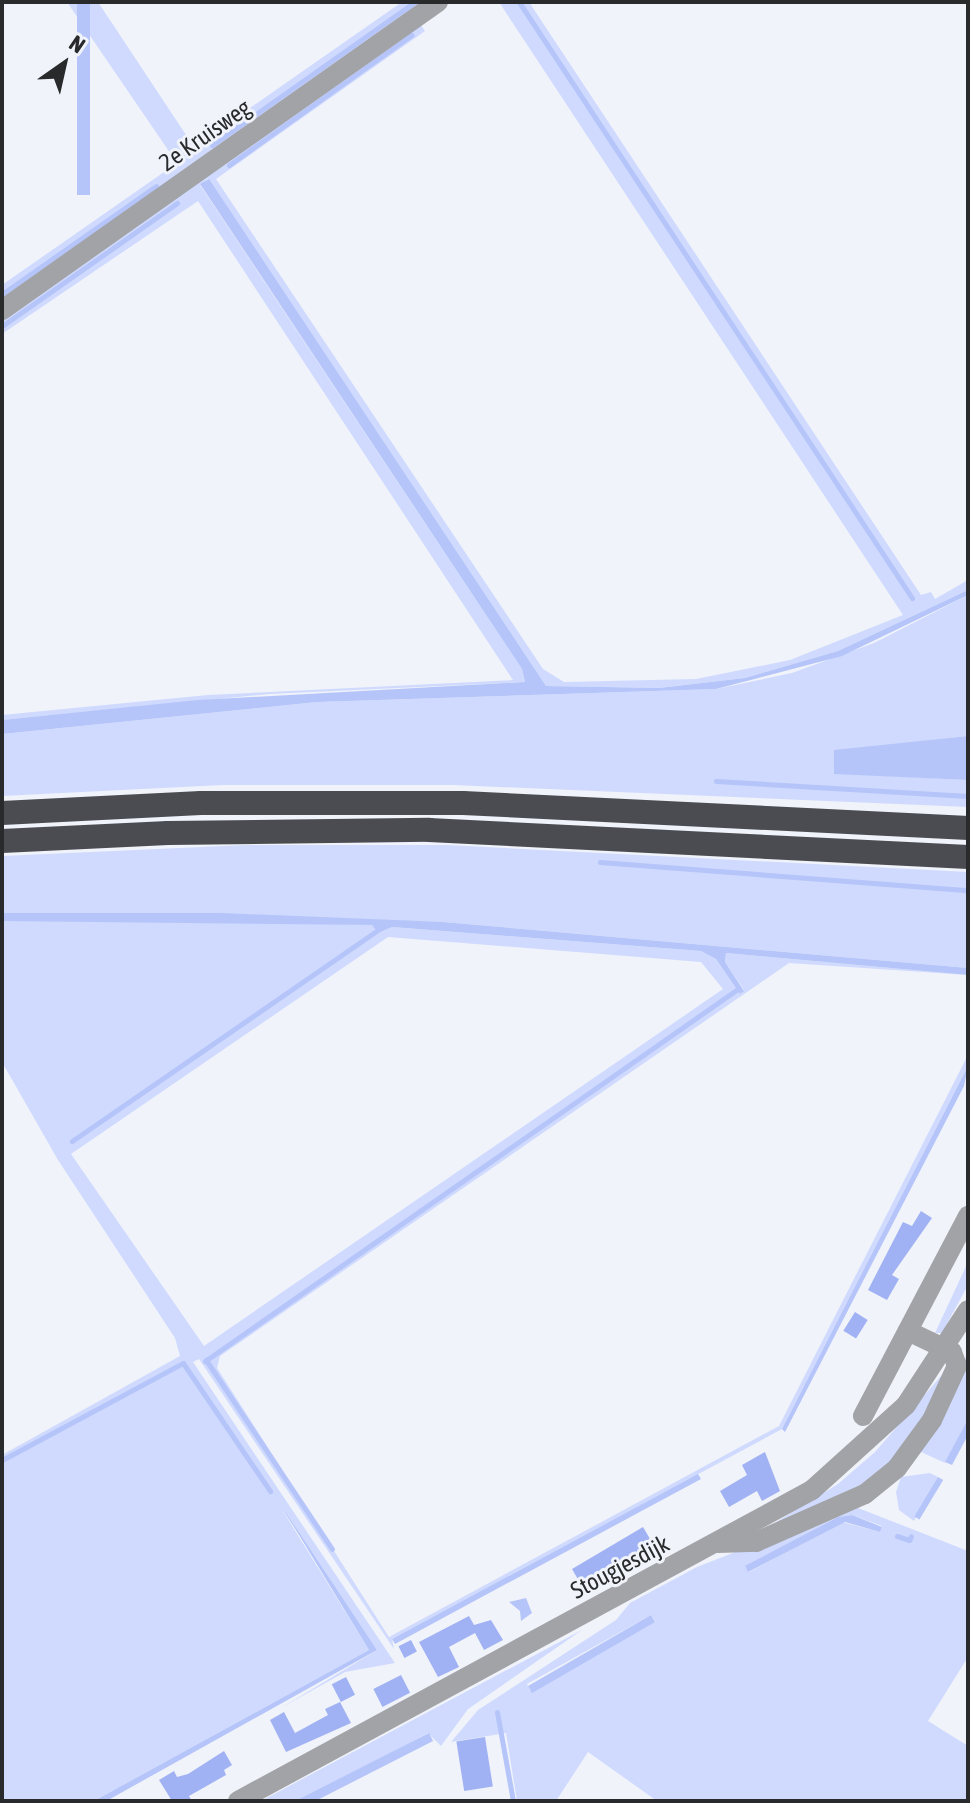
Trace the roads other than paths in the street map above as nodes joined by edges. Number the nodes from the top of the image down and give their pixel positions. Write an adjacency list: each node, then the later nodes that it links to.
1 (438, 2): 2 (street, 2e Kruisweg)
2 (2, 310)
3 (2, 813): 4 (highway)
4 (968, 828)
5 (2, 841): 6 (highway)
6 (968, 857)
7 (968, 1216): 9 (street)
8 (968, 1310): 10 (street, Stougjesdijk)
9 (908, 1331): 10 (street); 11 (street)
10 (946, 1350): 12 (street, Stougjesdijk); 12 (street)
11 (863, 1416)
12 (718, 1543): 13 (street, Stougjesdijk)
13 (238, 1801)

